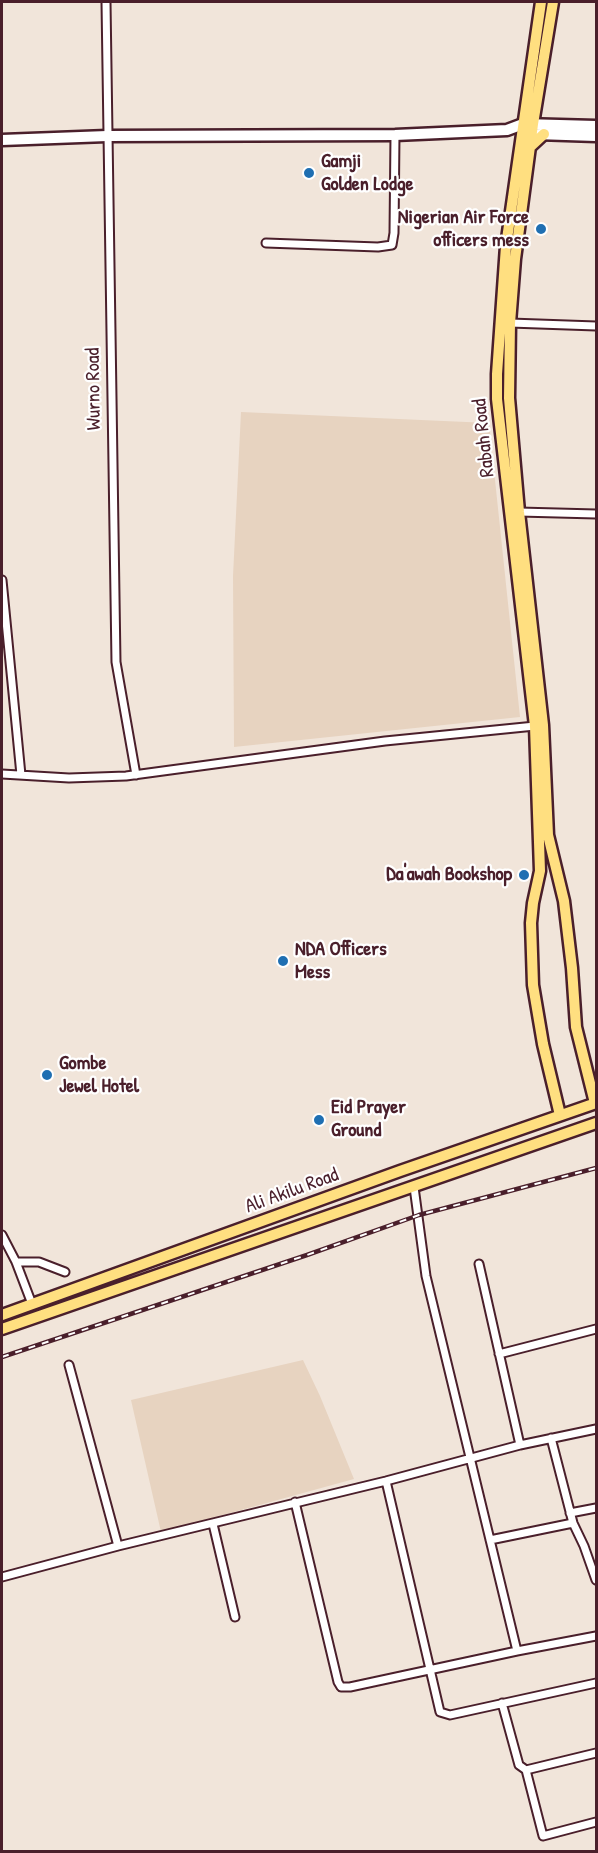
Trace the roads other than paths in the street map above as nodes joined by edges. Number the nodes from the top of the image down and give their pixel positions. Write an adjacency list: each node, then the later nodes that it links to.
1 (106, 2): 8 (street, Wurno Road)
2 (541, 2): 4 (main road, Rabah Road)
3 (553, 2): 4 (main road, Rabah Road)
4 (529, 126): 6 (street); 6 (main road); 7 (street); 11 (main road, Rabah Road); 18 (main road, Rabah Road)
5 (597, 126): 6 (street)
6 (545, 129): 9 (street); 11 (main road)
7 (395, 135): 8 (street); 12 (street)
8 (106, 136): 10 (street); 21 (street, Wurno Road)
9 (597, 136)
10 (2, 140)
11 (530, 148): 13 (main road, Rabah Road)
12 (266, 243)
13 (510, 323): 14 (street); 15 (main road, Rabah Road)
14 (597, 326)
15 (519, 512): 16 (street); 22 (main road, Rabah Road)
16 (597, 514)
17 (2, 580): 20 (street)
18 (535, 726): 21 (street); 23 (main road, Rabah Road)
19 (2, 774): 20 (street)
20 (21, 775): 21 (street)
21 (136, 775)
22 (596, 1103): 23 (main road, Ali Akilu Road)
23 (560, 1115): 30 (main road, Ali Akilu Road)
24 (597, 1123): 25 (main road, Ali Akilu Road)
25 (414, 1186): 32 (main road, Ali Akilu Road); 39 (street)
26 (2, 1235): 27 (street)
27 (16, 1262): 29 (street); 30 (street)
28 (479, 1264): 34 (street)
29 (65, 1272)
30 (32, 1304): 31 (main road, Ali Akilu Road)
31 (2, 1315)
32 (2, 1329)
33 (596, 1332): 34 (street)
34 (499, 1354): 38 (street)
35 (69, 1365): 47 (street)
36 (597, 1429): 37 (street)
37 (551, 1438): 38 (street); 43 (street)
38 (520, 1445): 39 (street)
39 (471, 1458): 40 (street); 46 (street)
40 (386, 1481): 41 (street); 53 (street)
41 (295, 1502): 45 (street); 53 (street)
42 (597, 1508): 43 (street)
43 (570, 1513): 44 (street)
44 (573, 1523): 46 (street); 49 (street)
45 (213, 1524): 47 (street); 50 (street)
46 (490, 1540): 52 (street)
47 (118, 1546): 48 (street)
48 (2, 1577)
49 (597, 1580)
50 (235, 1617)
51 (597, 1636): 52 (street)
52 (517, 1651): 53 (street)
53 (431, 1669): 55 (street)
54 (597, 1683): 55 (street)
55 (502, 1703): 57 (street)
56 (597, 1754): 57 (street)
57 (526, 1770): 58 (street)
58 (597, 1822)

